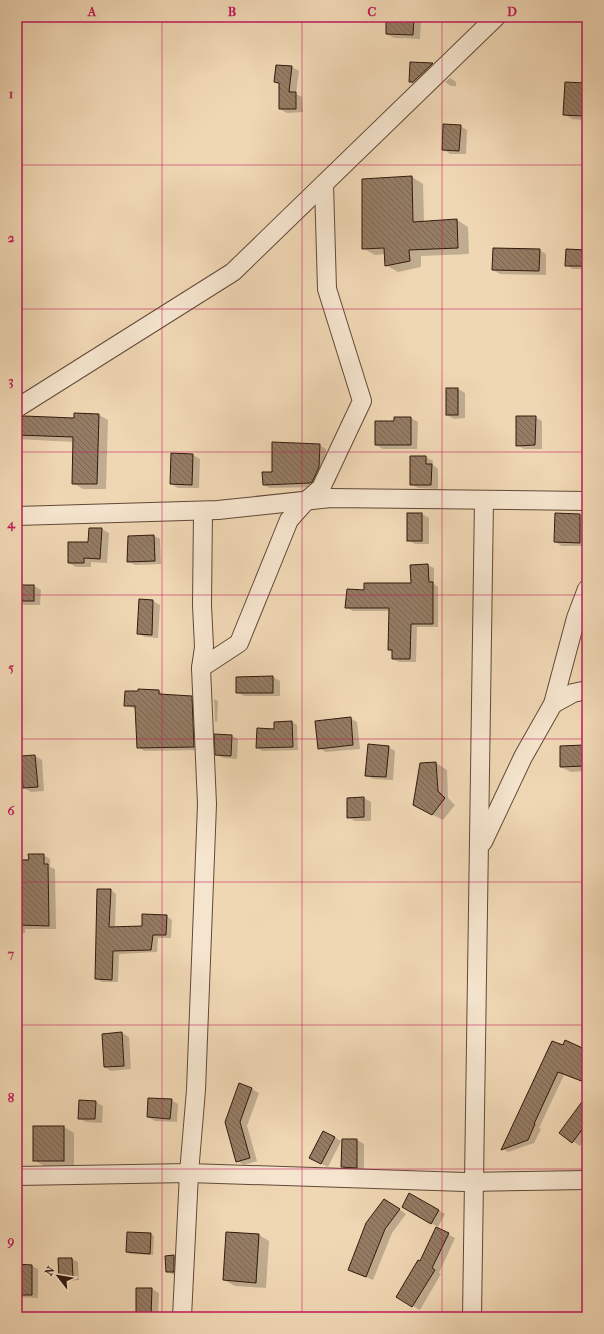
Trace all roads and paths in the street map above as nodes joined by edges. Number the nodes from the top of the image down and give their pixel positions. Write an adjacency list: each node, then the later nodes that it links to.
1 (496, 17): 2 (street)
2 (324, 184): 3 (street); 5 (street)
3 (17, 408)
4 (484, 500): 5 (street); 6 (street); 13 (street)
5 (306, 501): 7 (street); 10 (street)
6 (587, 501)
7 (203, 511): 8 (street); 10 (street)
8 (17, 516)
9 (587, 589): 12 (street)
10 (202, 668): 14 (street)
11 (587, 690): 12 (street)
12 (553, 704): 13 (street)
13 (479, 850): 17 (street)
14 (189, 1173): 15 (street); 17 (street); 18 (street)
15 (17, 1176)
16 (587, 1180): 17 (street)
17 (474, 1181): 19 (street)
18 (182, 1317)
19 (472, 1317)

